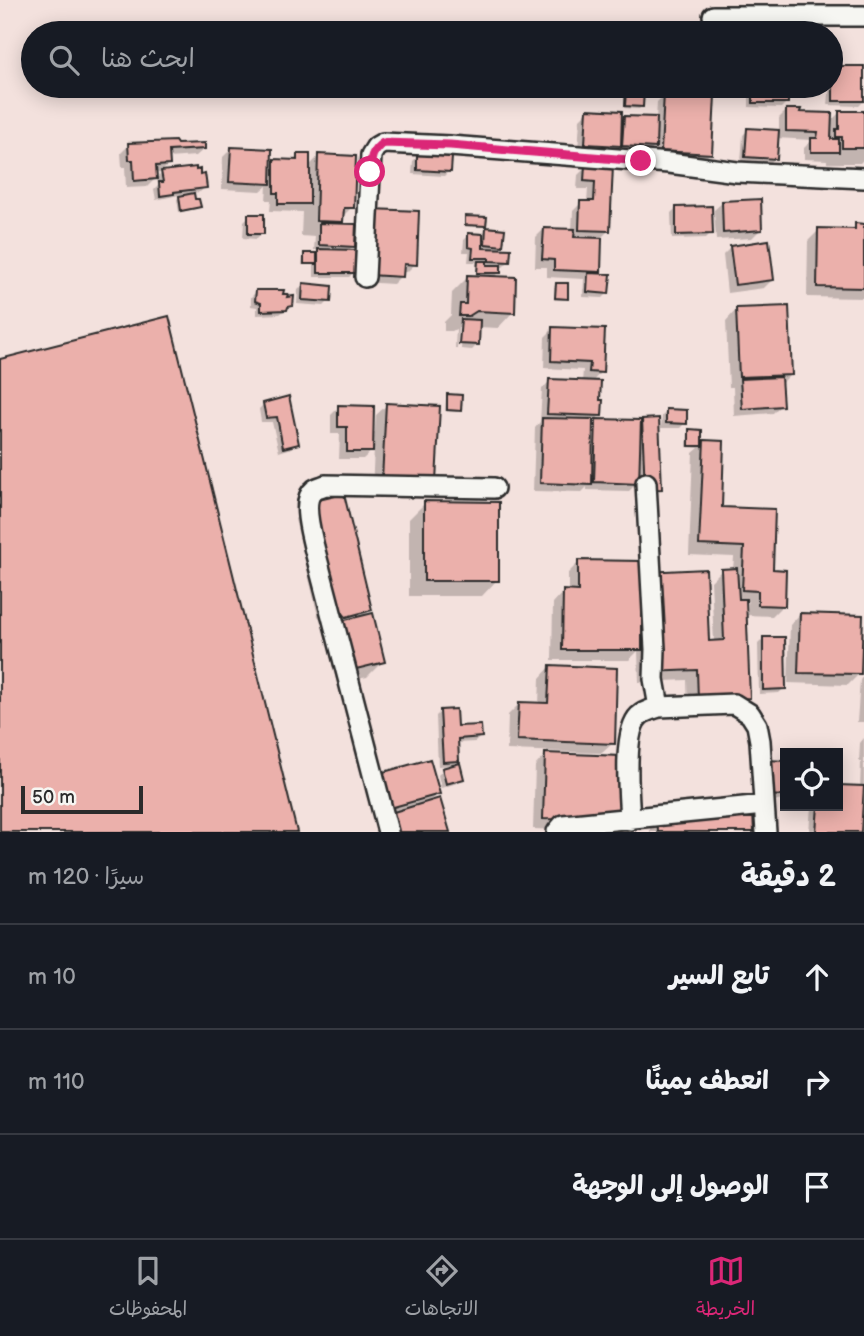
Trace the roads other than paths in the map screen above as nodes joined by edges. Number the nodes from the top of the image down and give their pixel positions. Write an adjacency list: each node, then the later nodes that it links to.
1 (713, 16): 2 (street)
2 (864, 16)
3 (864, 178): 4 (street)
4 (365, 277)
5 (646, 483): 7 (street)
6 (494, 488): 10 (street)
7 (659, 707): 8 (street); 9 (street)
8 (764, 805): 9 (street); 12 (street)
9 (630, 820): 11 (street)
10 (388, 832)
11 (557, 832)
12 (766, 832)

